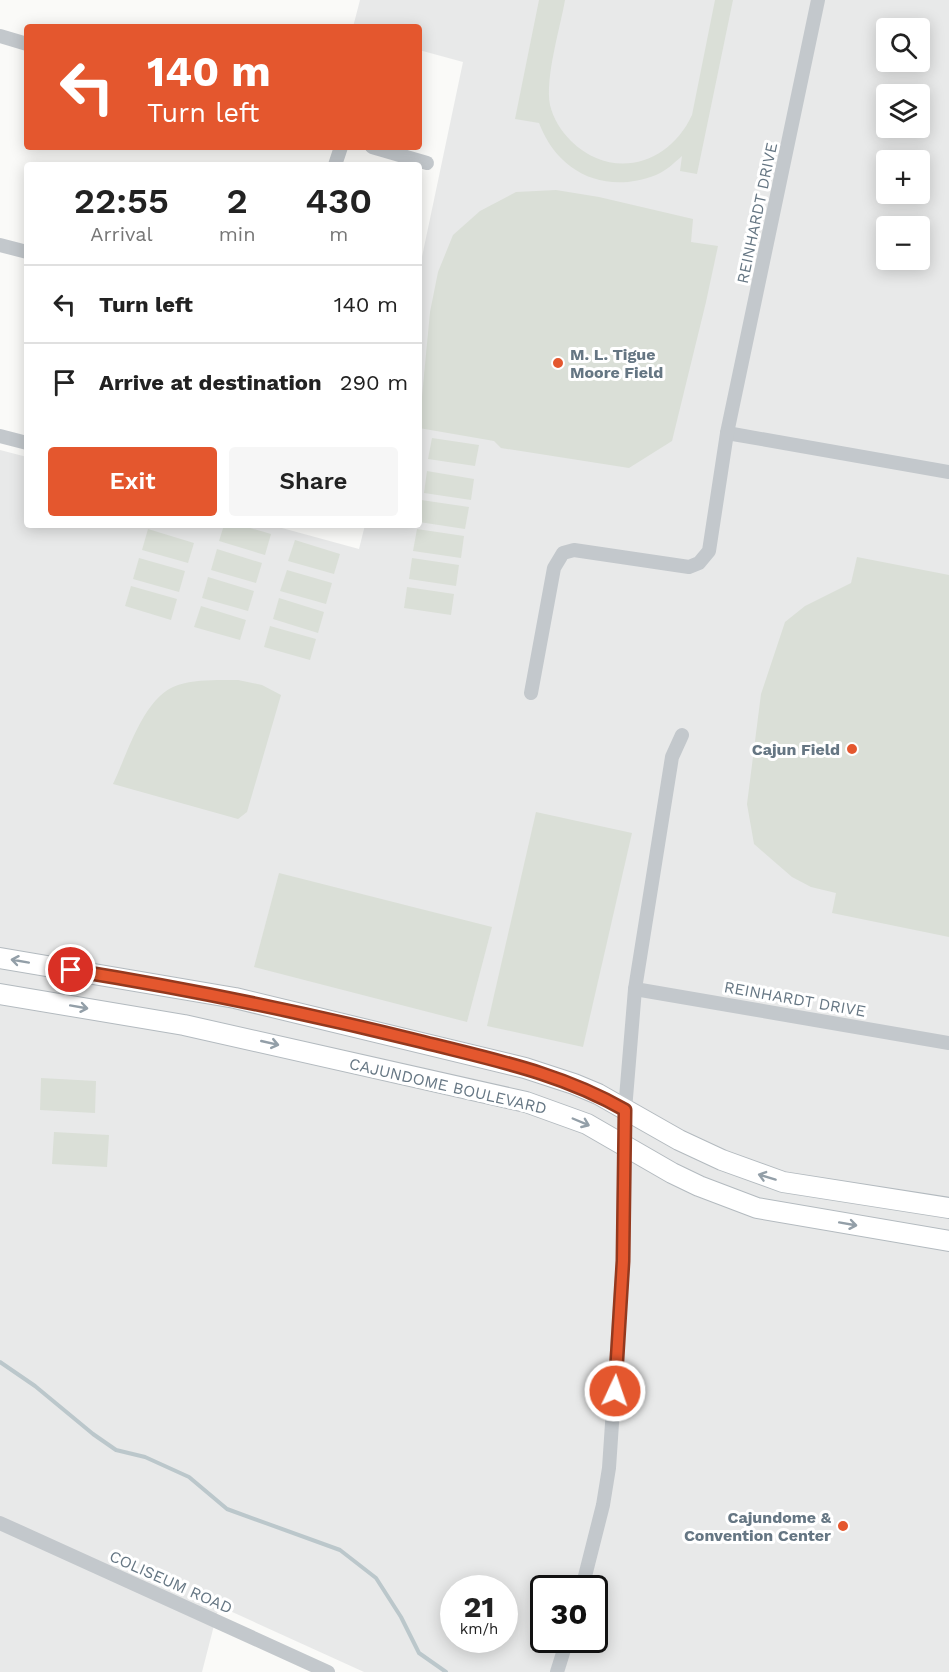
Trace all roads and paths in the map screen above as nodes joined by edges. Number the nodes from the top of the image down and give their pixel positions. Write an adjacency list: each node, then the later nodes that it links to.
1 (818, 0): 8 (street, REINHARDT DRIVE)
2 (0, 36): 3 (street)
3 (24, 44)
4 (382, 150): 5 (street)
5 (427, 163)
6 (0, 245): 7 (street)
7 (24, 251)
8 (727, 433): 11 (street); 12 (street, REINHARDT DRIVE)
9 (0, 436): 10 (street)
10 (24, 442)
11 (949, 472)
12 (531, 693)
13 (682, 735): 15 (street)
14 (0, 958): 18 (street, CAJUNDOME BOULEVARD, one-way to 14)
15 (635, 989): 17 (street, REINHARDT DRIVE); 18 (street)
16 (0, 994): 19 (street, CAJUNDOME BOULEVARD, one-way to 19)
17 (949, 1043)
18 (625, 1110): 19 (street); 20 (street, CAJUNDOME BOULEVARD, one-way to 18)
19 (625, 1145): 21 (street, CAJUNDOME BOULEVARD); 24 (street)
20 (949, 1209): 21 (street)
21 (790, 1214): 22 (street, CAJUNDOME BOULEVARD, one-way to 22)
22 (949, 1241)
23 (0, 1523): 26 (street, COLISEUM ROAD)
24 (585, 1575)
25 (563, 1653): 27 (street)
26 (328, 1672)
27 (557, 1672)

